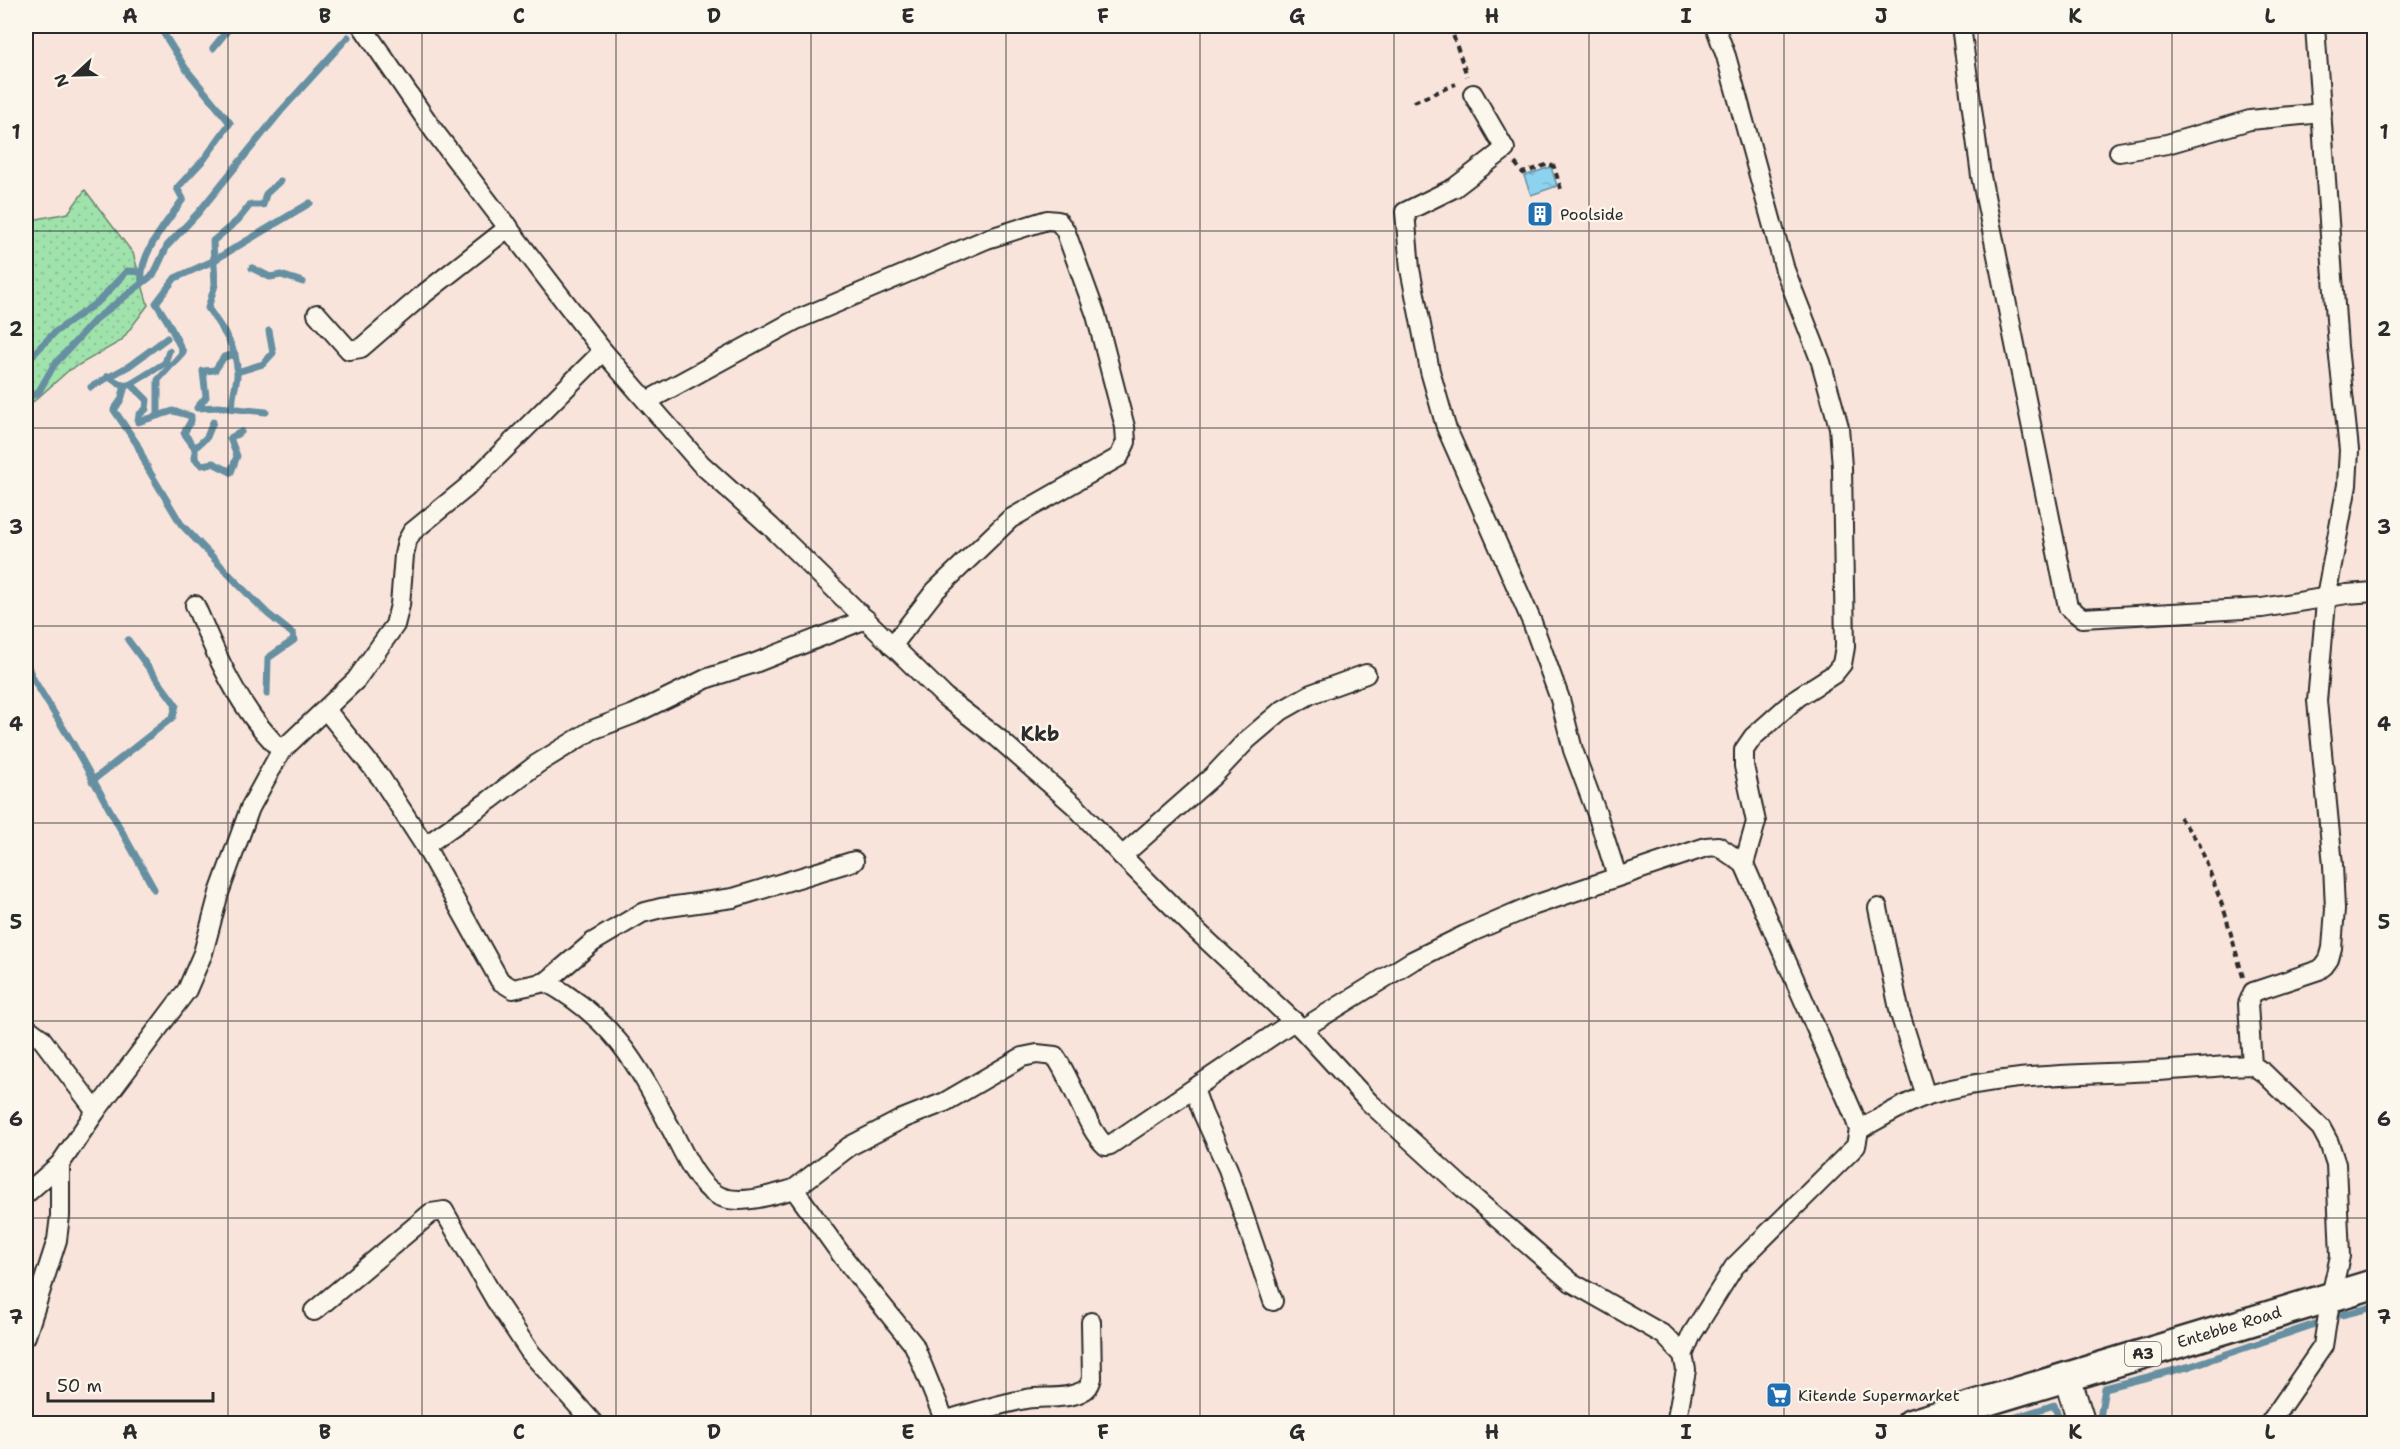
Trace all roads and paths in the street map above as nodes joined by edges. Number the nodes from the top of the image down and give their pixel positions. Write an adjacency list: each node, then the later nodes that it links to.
1 (362, 26): 12 (street)
2 (1450, 26): 6 (path)
3 (1715, 26): 28 (street)
4 (1961, 26): 17 (street)
5 (2315, 26): 8 (street)
6 (1470, 86): 7 (path); 9 (street)
7 (1414, 102)
8 (2322, 112): 10 (street); 17 (street)
9 (1505, 149): 11 (path); 29 (street)
10 (2120, 152)
11 (1561, 189)
12 (509, 227): 13 (street); 14 (street)
13 (317, 314)
14 (603, 351): 15 (street); 22 (street)
15 (647, 401): 19 (street); 20 (street)
16 (2374, 592): 17 (street)
17 (2327, 598): 32 (street)
18 (195, 605): 23 (street)
19 (866, 619): 20 (street); 25 (street)
20 (892, 646): 26 (street)
21 (1366, 674): 26 (street)
22 (326, 710): 23 (street); 25 (street)
23 (281, 752): 38 (street)
24 (2179, 817): 32 (path)
25 (425, 846): 31 (street)
26 (1122, 856): 33 (street)
27 (854, 861): 31 (street)
28 (1744, 864): 29 (street); 39 (street)
29 (1617, 876): 33 (street)
30 (1878, 908): 37 (street)
31 (546, 982): 41 (street)
32 (2249, 998): 35 (street)
33 (1298, 1025): 36 (street); 49 (street)
34 (26, 1027): 38 (street)
35 (2252, 1065): 37 (street); 44 (street)
36 (1194, 1089): 41 (street); 45 (street)
37 (1926, 1096): 39 (street)
38 (96, 1111): 40 (street)
39 (1859, 1130): 49 (street)
40 (60, 1164): 42 (street); 48 (street)
41 (794, 1189): 51 (street)
42 (26, 1194)
43 (2374, 1284): 44 (main road, Entebbe Road / A3)
44 (2331, 1296): 50 (main road, Entebbe Road / A3); 56 (street)
45 (1273, 1301)
46 (315, 1311): 52 (street)
47 (1091, 1322): 51 (street)
48 (26, 1336)
49 (1683, 1355): 53 (street)
50 (2067, 1377): 54 (main road, Entebbe Road / A3); 55 (main road)
51 (945, 1422)
52 (594, 1424)
53 (1676, 1424)
54 (1911, 1424)
55 (2080, 1424)
56 (2269, 1424)

